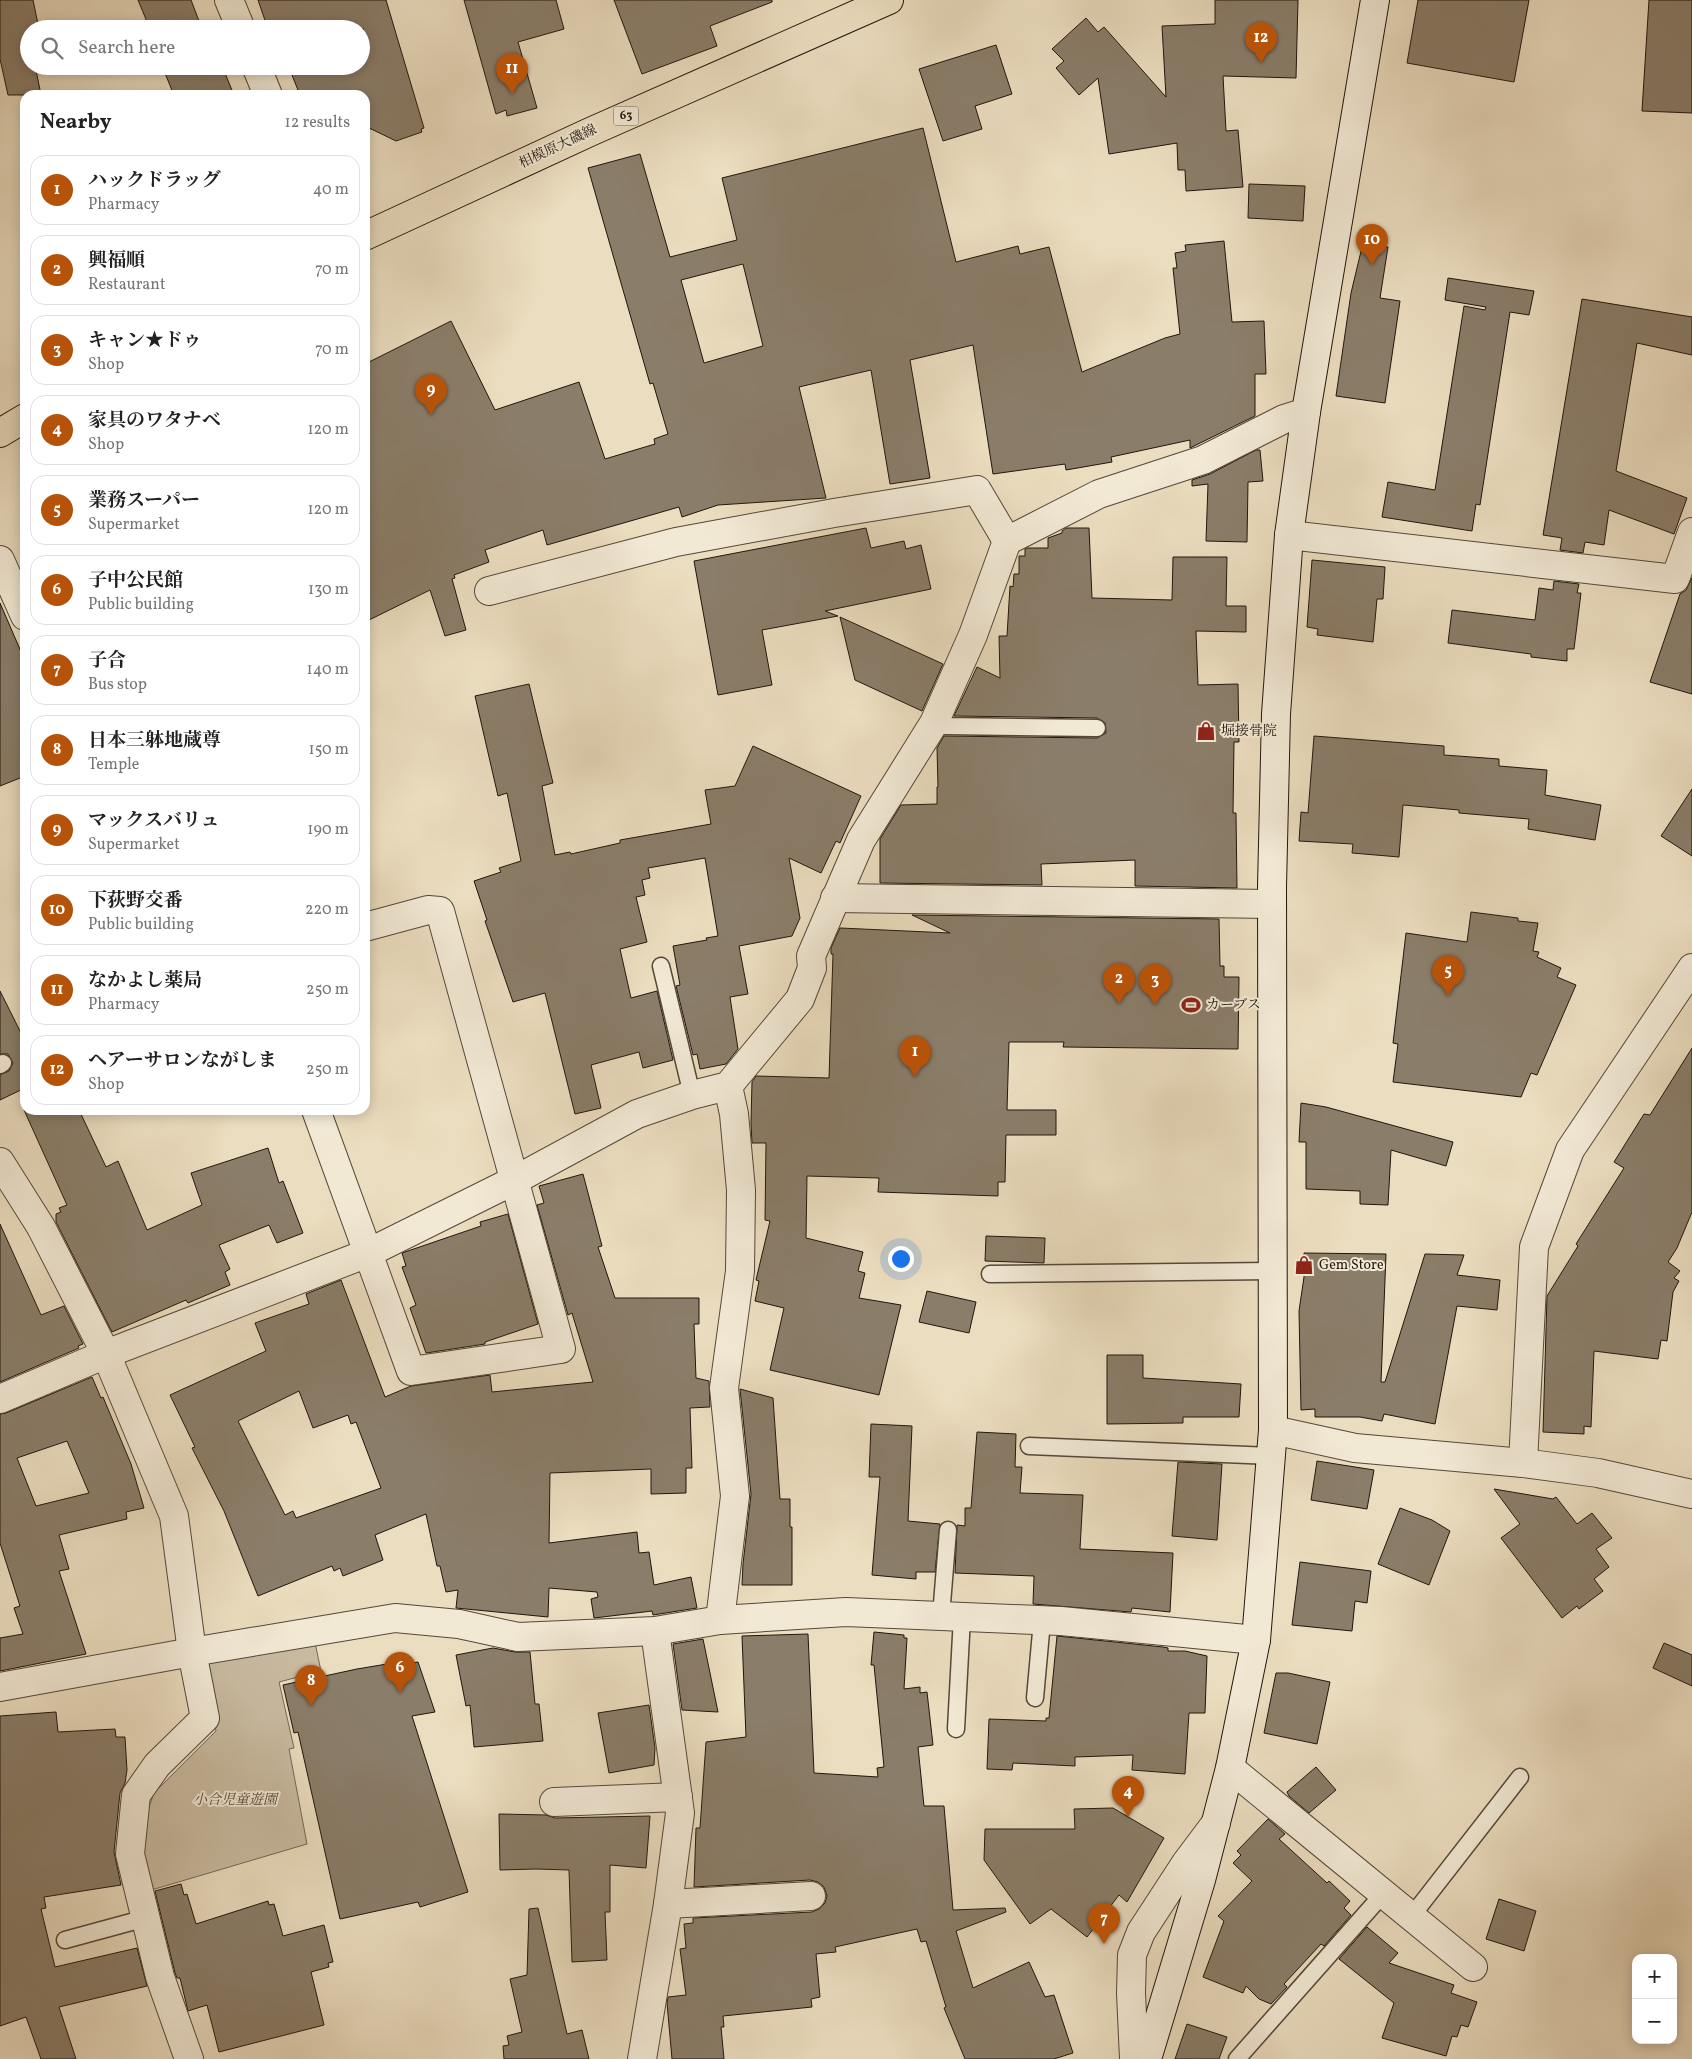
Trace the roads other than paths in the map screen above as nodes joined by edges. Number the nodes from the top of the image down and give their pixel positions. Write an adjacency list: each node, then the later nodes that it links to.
1 (229, 0): 4 (street)
2 (889, 0): 7 (main road, 相模原大磯線 / 63)
3 (1375, 0): 8 (street)
4 (237, 20)
5 (260, 75): 6 (street)
6 (266, 90)
7 (370, 234)
8 (1306, 412): 12 (street); 13 (street)
9 (20, 421): 10 (main road)
10 (0, 432)
11 (1692, 532): 15 (street)
12 (1289, 535): 15 (street); 21 (street)
13 (1007, 542): 16 (street); 18 (street)
14 (0, 560): 17 (street)
15 (1684, 583)
16 (489, 591)
17 (20, 605)
18 (934, 723): 19 (lane); 20 (street)
19 (1097, 728)
20 (836, 898): 21 (street); 25 (street)
21 (1272, 904): 31 (street)
22 (370, 926): 29 (street)
23 (661, 966): 26 (lane)
24 (1692, 968): 37 (street)
25 (728, 1086): 26 (street); 41 (street)
26 (692, 1095): 29 (street)
27 (318, 1115): 30 (street)
28 (0, 1162): 33 (street)
29 (515, 1180): 30 (street); 30 (street)
30 (368, 1253): 33 (street)
31 (1274, 1271): 32 (lane); 35 (street)
32 (990, 1274)
33 (106, 1354): 34 (street); 45 (street)
34 (0, 1399)
35 (1272, 1443): 36 (lane); 37 (street); 44 (street)
36 (1028, 1446)
37 (1523, 1463): 38 (street)
38 (1691, 1493)
39 (948, 1530): 40 (lane)
40 (951, 1616): 41 (street); 42 (street); 48 (lane)
41 (720, 1620): 43 (street)
42 (1042, 1620): 44 (street); 47 (lane)
43 (655, 1631): 45 (street); 51 (street)
44 (1256, 1640): 49 (street)
45 (192, 1652): 46 (street); 58 (street)
46 (0, 1687)
47 (1035, 1698)
48 (956, 1730)
49 (1230, 1768): 53 (street); 54 (street)
50 (1520, 1777): 57 (lane)
51 (678, 1797): 52 (street); 56 (street)
52 (554, 1802)
53 (1216, 1823): 63 (street); 64 (street)
54 (1383, 1894): 57 (street); 65 (lane)
55 (811, 1896): 56 (street)
56 (668, 1904): 62 (street)
57 (1412, 1916): 60 (street)
58 (146, 1918): 59 (lane); 61 (street)
59 (65, 1940)
60 (1472, 1967)
61 (189, 2059)
62 (642, 2059)
63 (1134, 2059)
64 (1147, 2059)
65 (1237, 2059)

